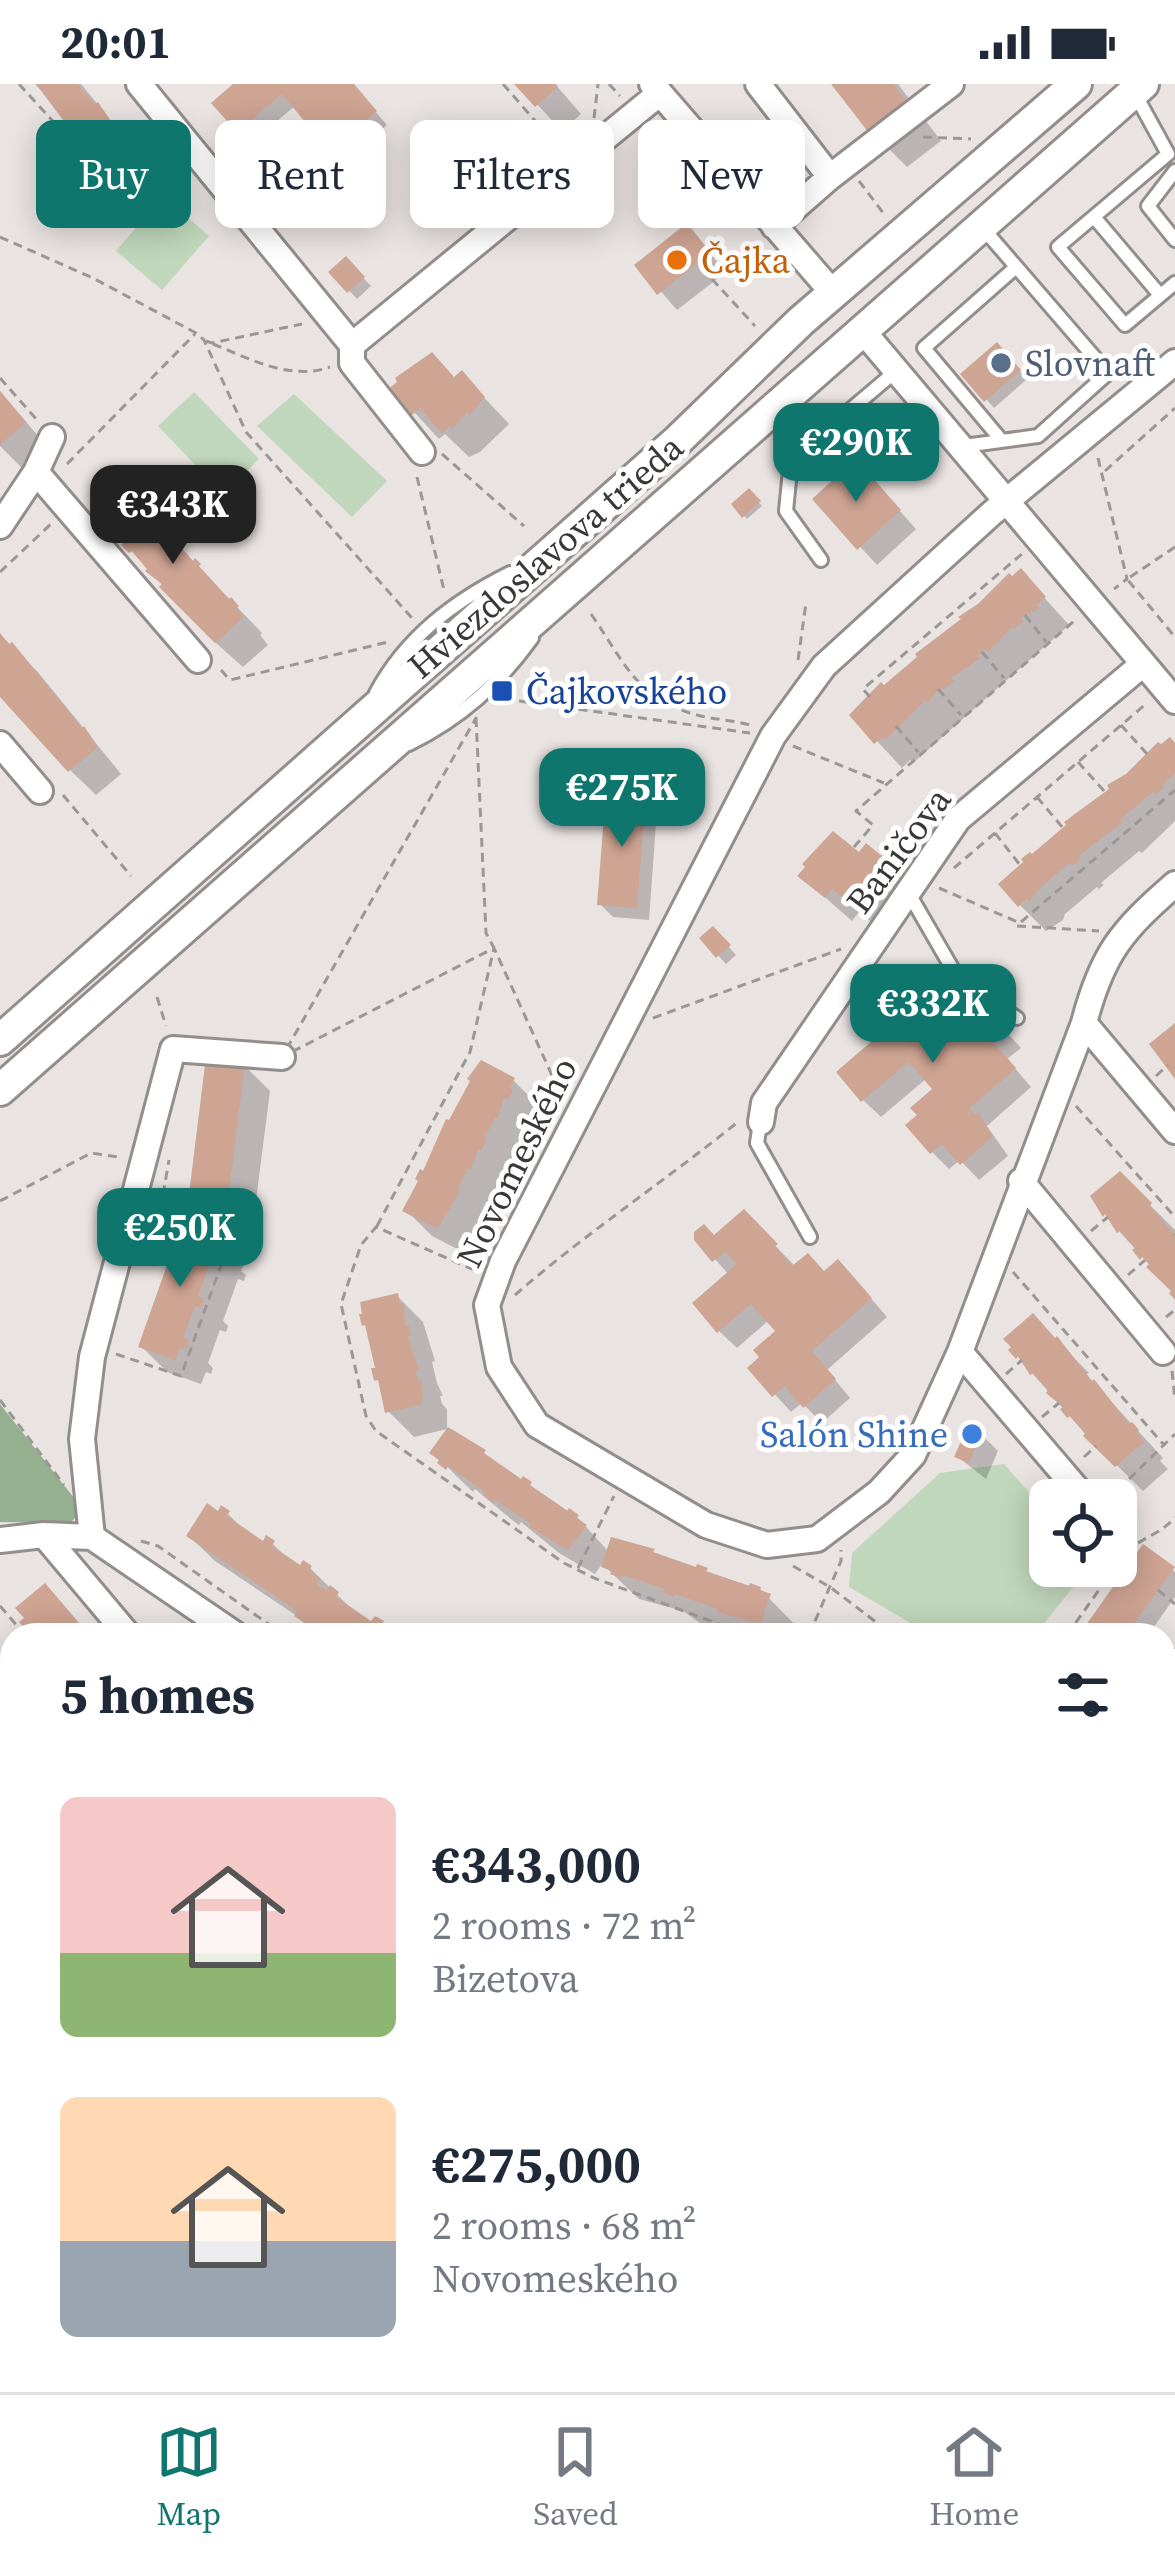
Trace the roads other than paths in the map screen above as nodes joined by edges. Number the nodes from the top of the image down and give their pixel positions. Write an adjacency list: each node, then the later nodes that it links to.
1 (139, 84): 20 (street)
2 (758, 84): 9 (street)
3 (950, 84): 9 (street)
4 (1076, 84): 17 (street, Hviezdoslavova trieda)
5 (1134, 87): 11 (lane); 12 (street, Hviezdoslavova trieda)
6 (656, 88): 7 (street); 20 (street)
7 (683, 120)
8 (1175, 171): 14 (lane)
9 (830, 177): 10 (street)
10 (805, 199)
11 (1094, 217): 18 (lane); 18 (lane)
12 (980, 225): 15 (lane); 19 (street, Hviezdoslavova trieda)
13 (776, 228): 17 (street)
14 (1175, 240)
15 (1016, 267): 24 (lane); 24 (lane)
16 (1175, 283): 18 (lane)
17 (833, 293): 19 (street); 40 (street, Hviezdoslavova trieda)
18 (1160, 295)
19 (862, 330): 22 (street); 42 (street, Hviezdoslavova trieda)
20 (352, 350): 26 (street)
21 (1175, 362): 28 (street, Novomeského)
22 (896, 371): 25 (street); 30 (lane)
23 (52, 437): 27 (street)
24 (1002, 441): 25 (lane)
25 (960, 447): 28 (street)
26 (422, 452)
27 (42, 478): 29 (street); 31 (street)
28 (1005, 502): 32 (street); 47 (street, Novomeského)
29 (0, 526)
30 (821, 560)
31 (206, 661)
32 (1143, 664): 33 (street); 36 (street, Baničova)
33 (1167, 700)
34 (0, 744): 35 (street)
35 (46, 786)
36 (920, 888): 38 (lane); 43 (street, Baničova)
37 (1171, 895): 39 (street, Novomeského)
38 (1017, 1018)
39 (1084, 1023): 44 (street); 45 (street, Novomeského)
40 (0, 1040)
41 (282, 1057): 51 (street)
42 (0, 1090)
43 (762, 1112): 46 (lane)
44 (1175, 1132)
45 (1022, 1181): 47 (street, Novomeského); 48 (street)
46 (810, 1237)
47 (960, 1352): 49 (street)
48 (1163, 1352)
49 (1079, 1479)
50 (44, 1535): 51 (street); 52 (street); 53 (street)
51 (92, 1538): 54 (street)
52 (0, 1540)
53 (118, 1623)
54 (218, 1623)

